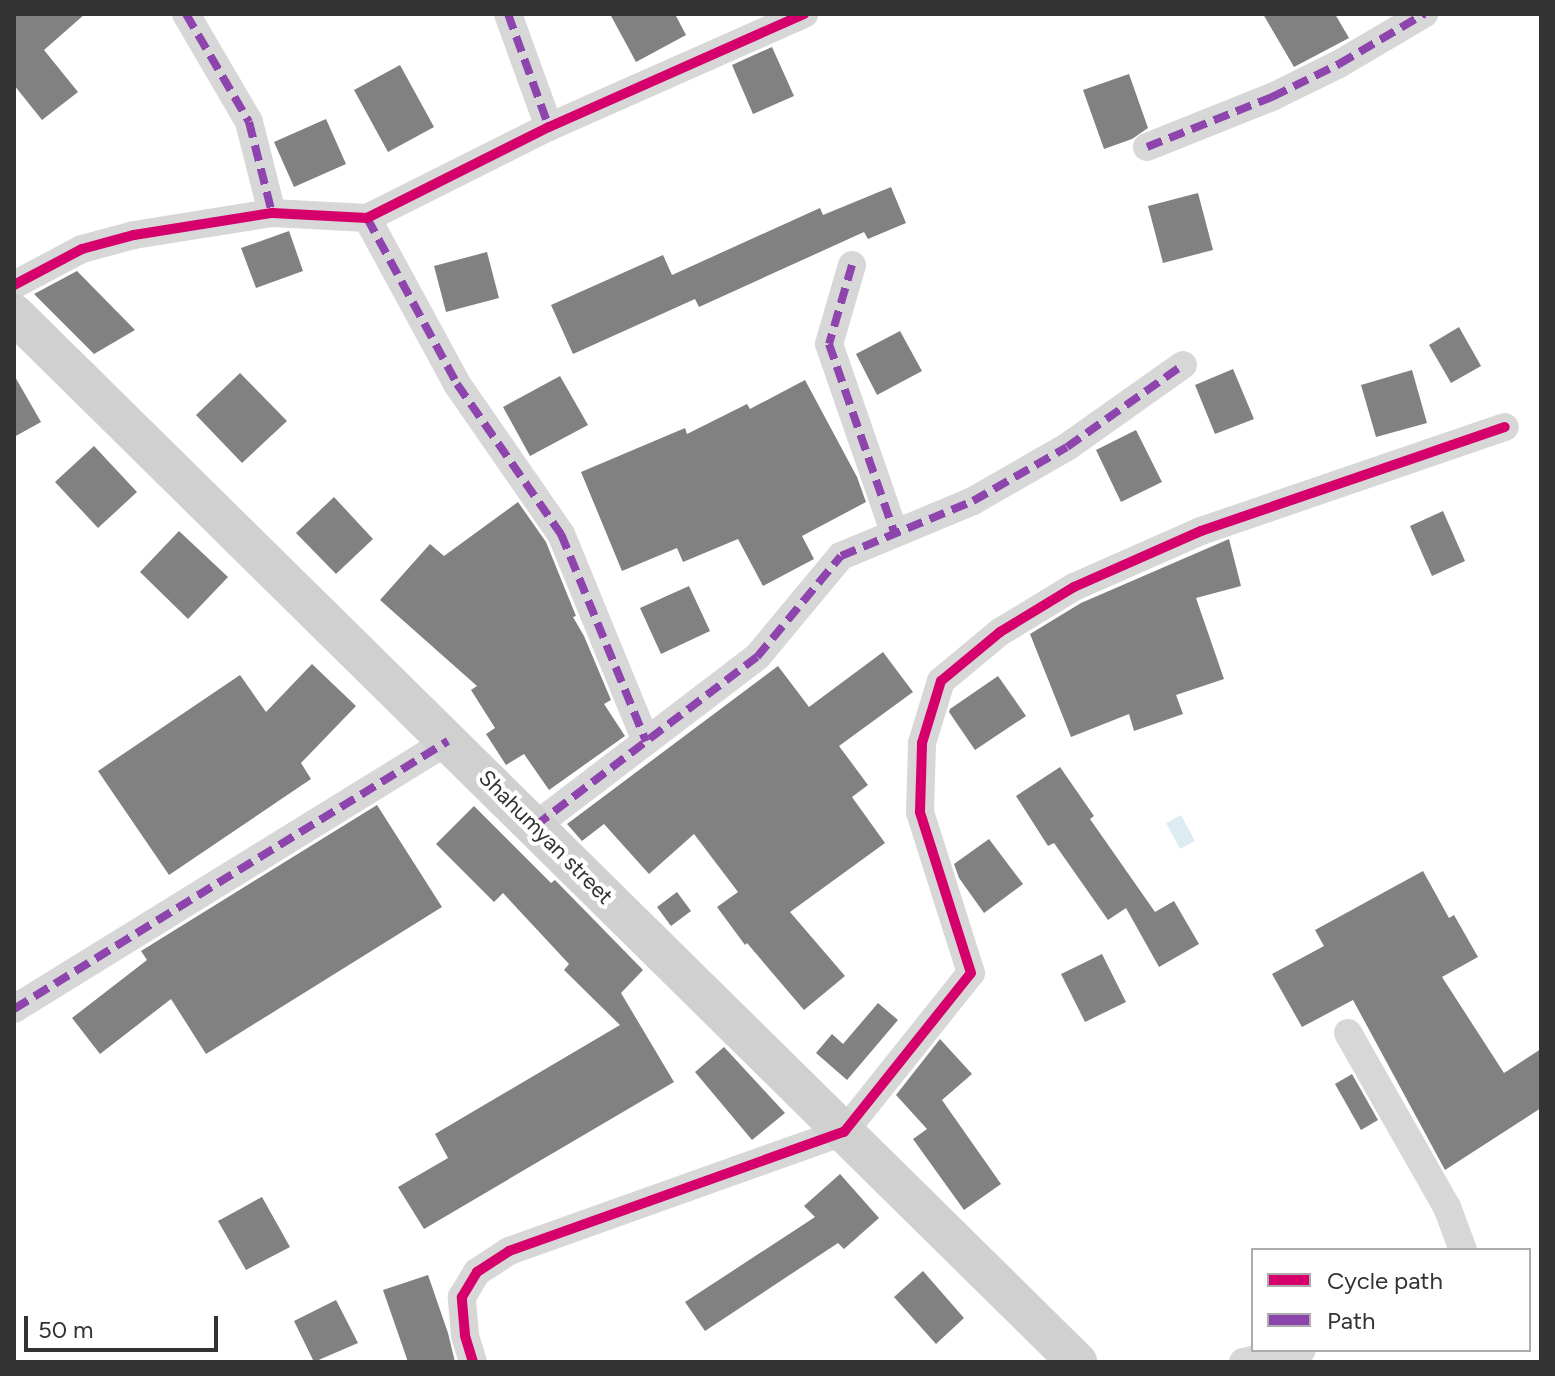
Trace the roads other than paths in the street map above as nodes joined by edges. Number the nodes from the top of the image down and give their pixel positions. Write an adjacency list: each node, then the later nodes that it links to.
1 (186, 14): 7 (street)
2 (508, 14): 5 (street)
3 (804, 14): 5 (street)
4 (1424, 14): 6 (street)
5 (549, 127): 8 (street)
6 (1147, 147)
7 (272, 213): 8 (street); 10 (street)
8 (367, 218): 16 (street)
9 (852, 265): 14 (street)
10 (14, 285)
11 (14, 314): 15 (main road, Shahumyan street)
12 (1183, 365): 14 (street)
13 (1505, 427): 20 (street)
14 (894, 532): 16 (street)
15 (448, 741): 17 (main road, Shahumyan street); 18 (street)
16 (646, 741): 17 (street)
17 (535, 826): 20 (main road, Shahumyan street)
18 (14, 1009)
19 (1348, 1033): 21 (street)
20 (844, 1132): 23 (street); 24 (main road, Shahumyan street)
21 (1462, 1248)
22 (1292, 1352): 25 (street)
23 (473, 1362)
24 (1077, 1362)
25 (1243, 1362)

